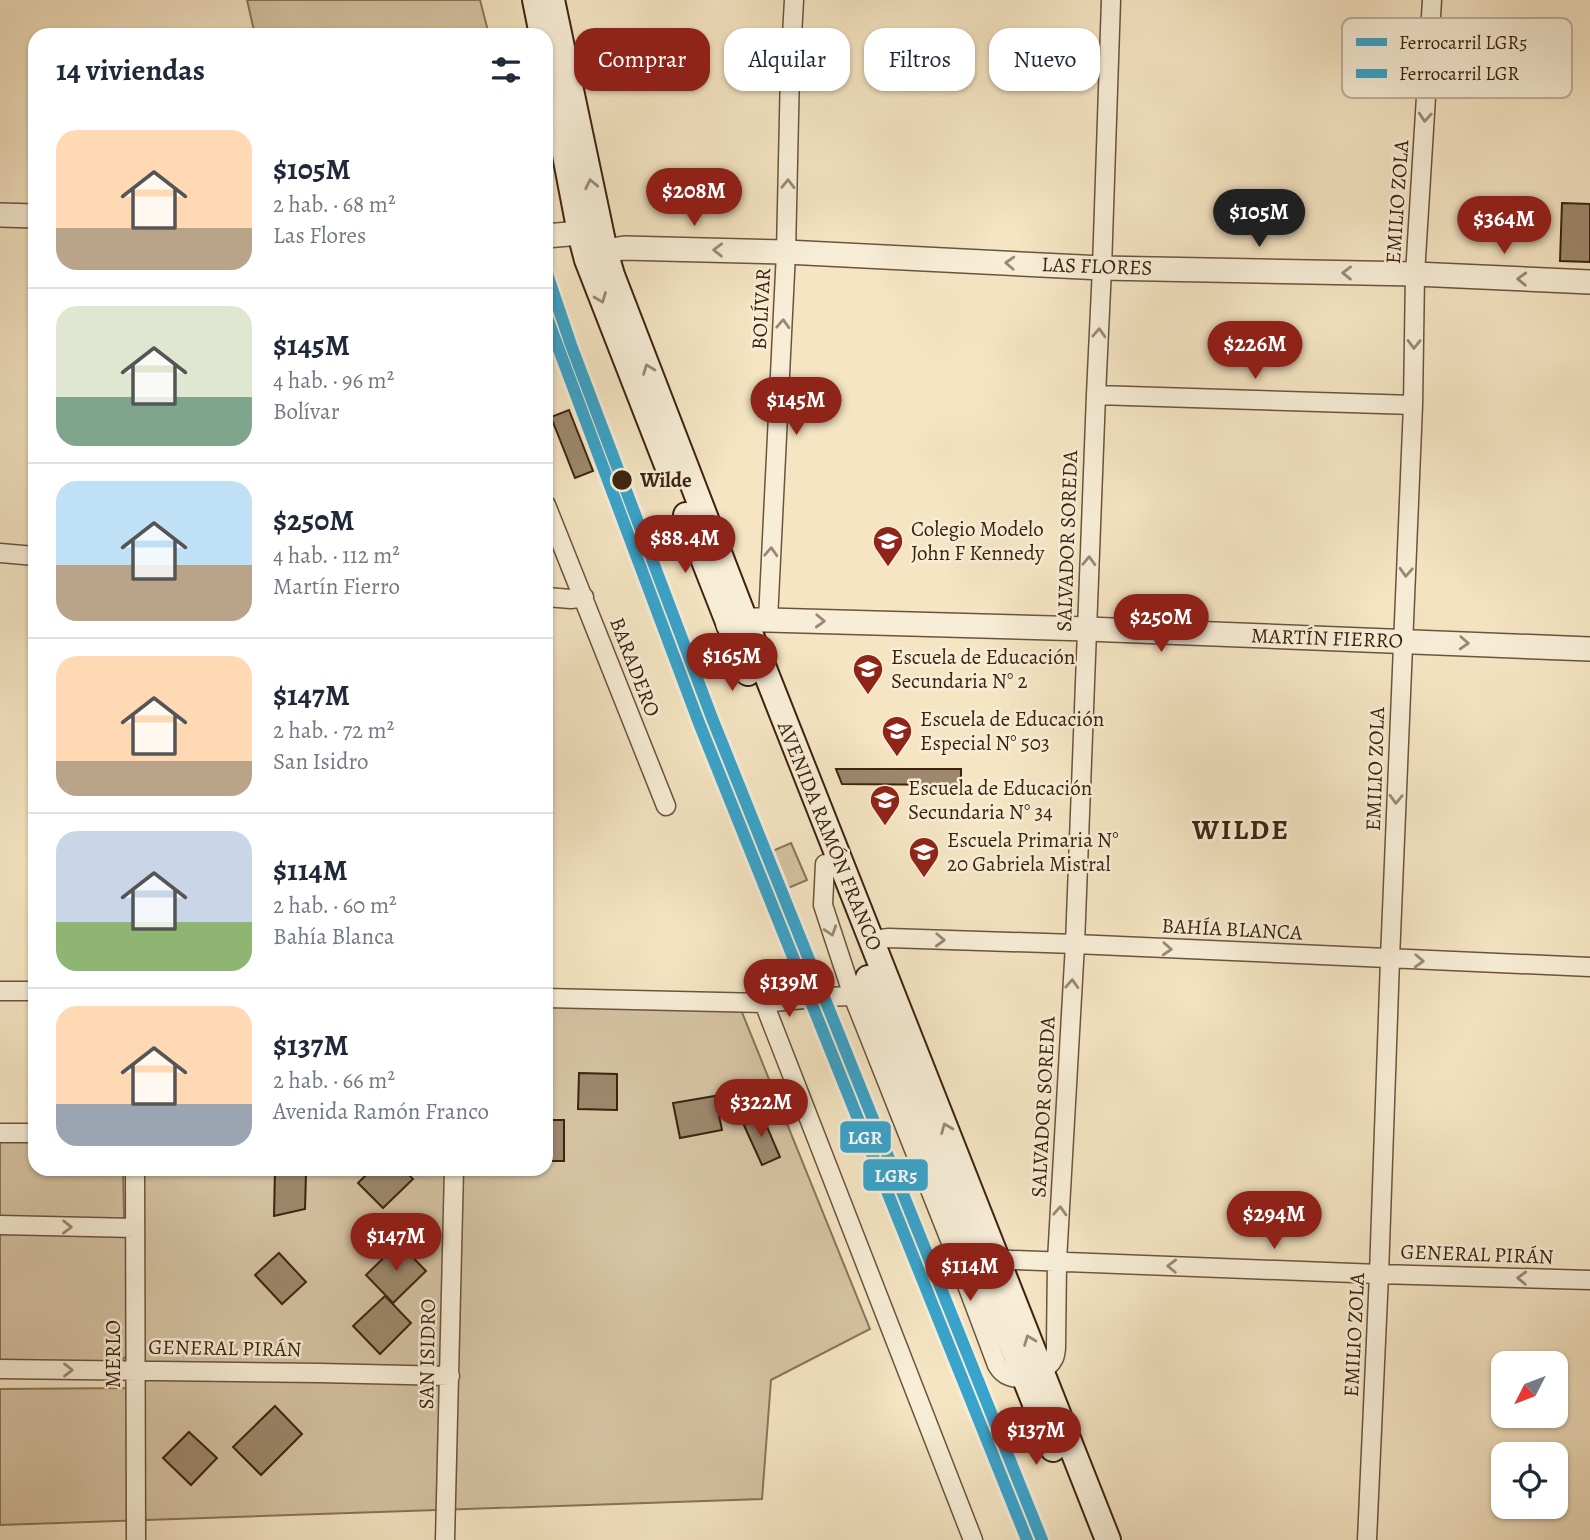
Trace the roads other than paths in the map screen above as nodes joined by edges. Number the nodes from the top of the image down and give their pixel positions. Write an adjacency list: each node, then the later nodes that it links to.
1 (535, 0): 7 (main road)
2 (552, 0): 14 (main road, AVENIDA RAMÓN FRANCO, one-way to 2)
3 (794, 0): 15 (street, BOLÍVAR, one-way to 3)
4 (1111, 0): 16 (street, SALVADOR SOREDA)
5 (1432, 0): 6 (street, EMILIO ZOLA, one-way to 6)
6 (1431, 18)
7 (541, 28)
8 (553, 93): 12 (main road, AVENIDA RAMÓN FRANCO)
9 (1426, 98): 17 (street, EMILIO ZOLA, one-way to 17)
10 (0, 215): 11 (street)
11 (28, 216)
12 (580, 233): 13 (street); 26 (main road, AVENIDA RAMÓN FRANCO, one-way to 26)
13 (553, 235)
14 (605, 251): 15 (street, LAS FLORES, one-way to 14); 26 (main road, AVENIDA RAMÓN FRANCO, one-way to 14)
15 (786, 252): 16 (street, LAS FLORES, one-way to 15); 26 (street, BOLÍVAR, one-way to 15)
16 (1102, 268): 17 (street, LAS FLORES, one-way to 16); 19 (street, SALVADOR SOREDA, one-way to 16)
17 (1415, 274): 18 (street, LAS FLORES, one-way to 17); 20 (street, EMILIO ZOLA, one-way to 20)
18 (1590, 282)
19 (1096, 395): 20 (street); 27 (street, SALVADOR SOREDA, one-way to 19)
20 (1413, 405): 28 (street, EMILIO ZOLA, one-way to 28)
21 (553, 522): 24 (street, BARADERO)
22 (0, 553): 23 (street)
23 (28, 555)
24 (584, 597): 25 (street); 30 (street, BARADERO)
25 (553, 598)
26 (747, 621): 27 (street, MARTÍN FIERRO, one-way to 27); 31 (main road, AVENIDA RAMÓN FRANCO); 32 (main road, AVENIDA RAMÓN FRANCO)
27 (1087, 629): 28 (street, MARTÍN FIERRO); 33 (street, SALVADOR SOREDA)
28 (1403, 641): 29 (street, MARTÍN FIERRO, one-way to 29); 34 (street, EMILIO ZOLA, one-way to 34)
29 (1590, 649)
30 (666, 806)
31 (825, 864): 38 (street, one-way to 38); 48 (main road, AVENIDA RAMÓN FRANCO)
32 (872, 940): 33 (street, BAHÍA BLANCA, one-way to 33); 48 (main road, AVENIDA RAMÓN FRANCO, one-way to 32)
33 (1075, 944): 34 (street, BAHÍA BLANCA, one-way to 34); 49 (street, SALVADOR SOREDA, one-way to 33)
34 (1390, 960): 35 (street, BAHÍA BLANCA, one-way to 35); 50 (street, EMILIO ZOLA)
35 (1590, 967)
36 (0, 991): 37 (street)
37 (28, 991)
38 (853, 996): 40 (street); 47 (street)
39 (553, 998): 40 (street)
40 (764, 1003): 58 (street)
41 (0, 1133): 42 (street)
42 (28, 1133)
43 (135, 1176): 46 (street, MERLO)
44 (454, 1176): 55 (street, SAN ISIDRO)
45 (0, 1225): 46 (street, one-way to 46)
46 (135, 1228): 53 (street, MERLO)
47 (950, 1240): 48 (street); 54 (street)
48 (988, 1259): 49 (street, GENERAL PIRÁN); 54 (main road, AVENIDA RAMÓN FRANCO)
49 (1057, 1261): 50 (street, GENERAL PIRÁN, one-way to 49); 54 (street, SALVADOR SOREDA)
50 (1379, 1274): 51 (street, GENERAL PIRÁN, one-way to 50); 61 (street, EMILIO ZOLA)
51 (1590, 1280)
52 (0, 1369): 53 (street, GENERAL PIRÁN, one-way to 53)
53 (135, 1370): 55 (street, GENERAL PIRÁN); 56 (street, MERLO)
54 (1032, 1374): 59 (main road, AVENIDA RAMÓN FRANCO); 60 (main road, AVENIDA RAMÓN FRANCO)
55 (450, 1377): 57 (street, SAN ISIDRO)
56 (136, 1540)
57 (445, 1540)
58 (973, 1540)
59 (1091, 1540)
60 (1108, 1540)
61 (1367, 1540)

